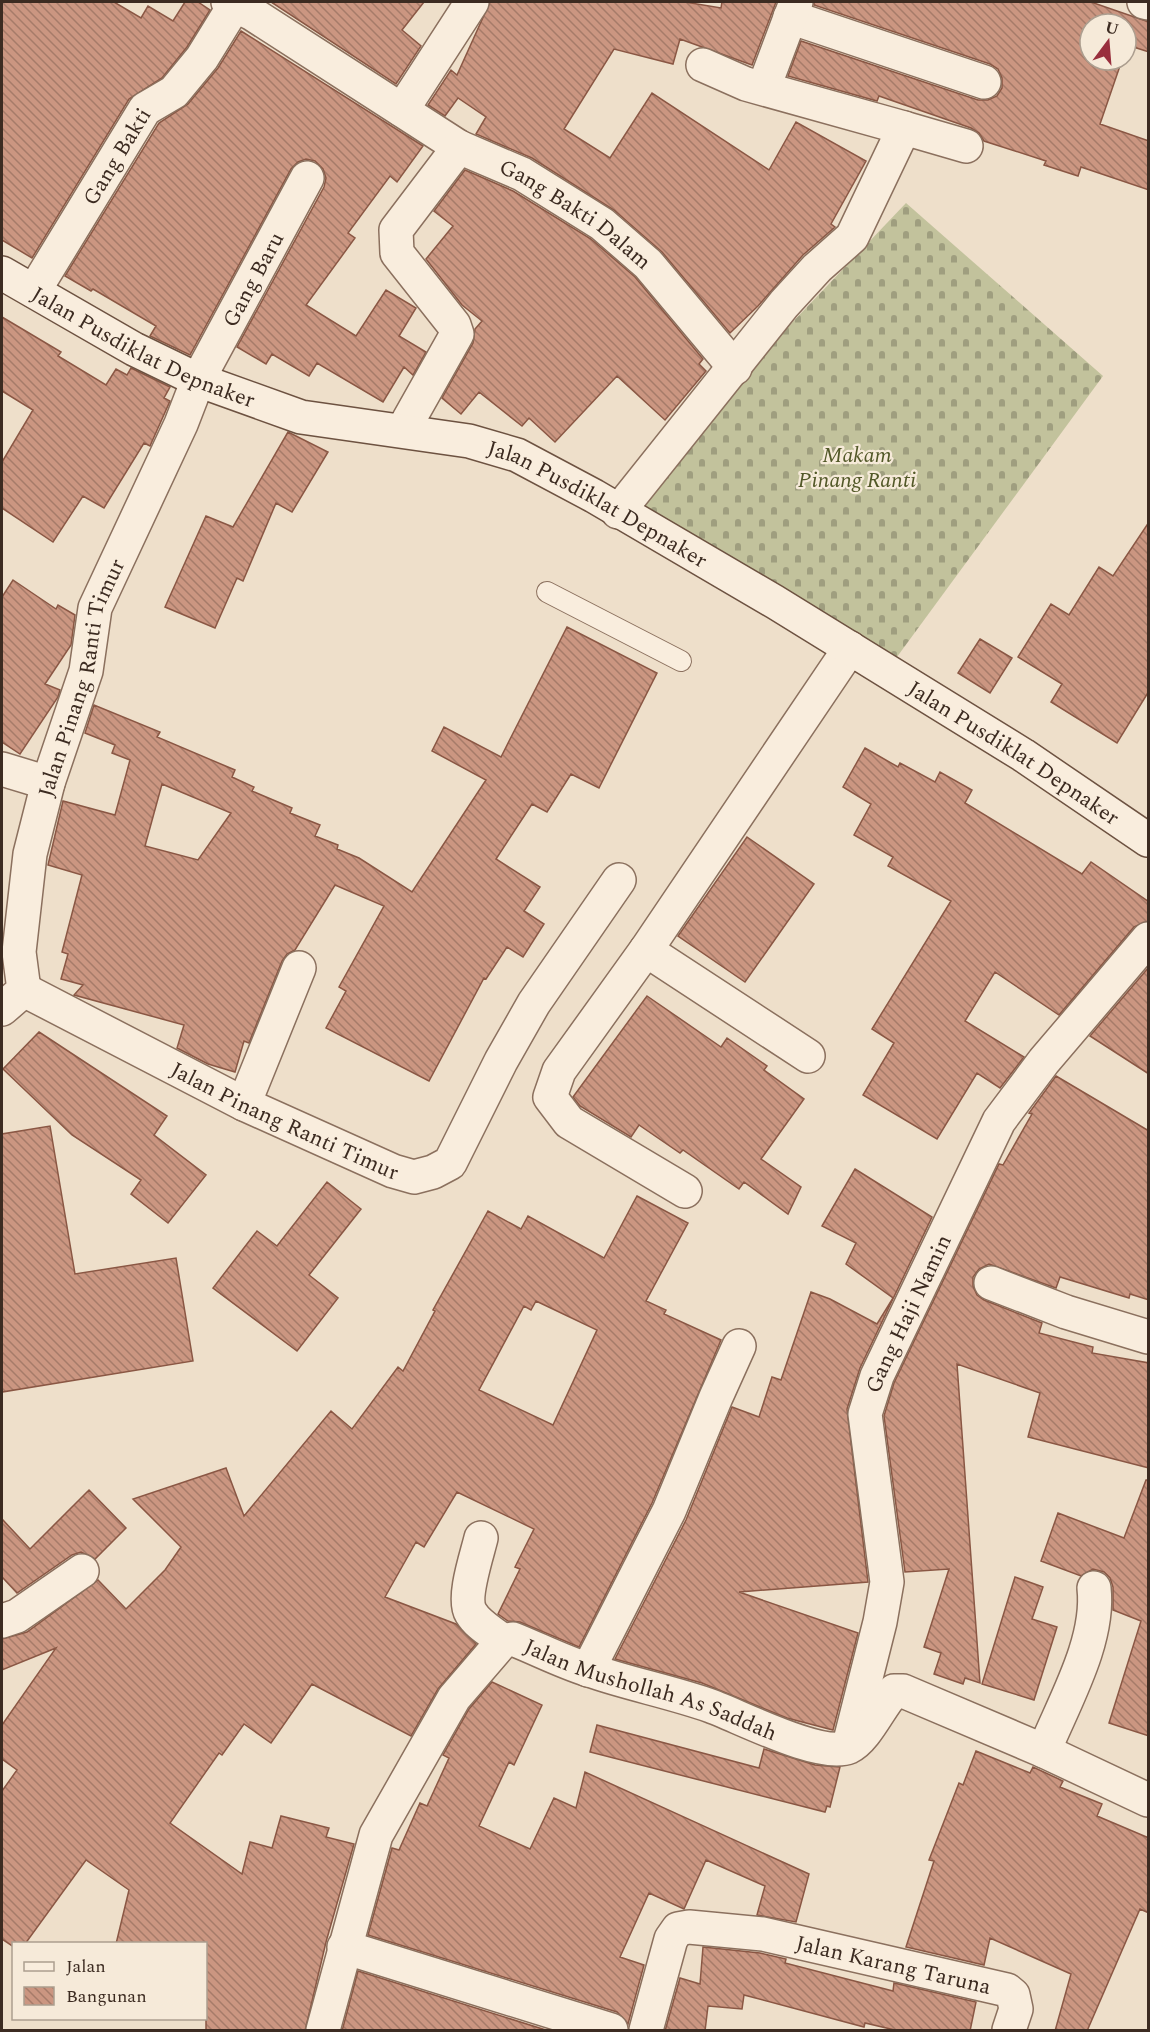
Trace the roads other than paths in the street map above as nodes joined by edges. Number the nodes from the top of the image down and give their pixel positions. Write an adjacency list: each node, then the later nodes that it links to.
1 (472, 2): 7 (street)
2 (243, 6): 7 (street, Gang Bakti Dalam); 13 (street, Gang Bakti)
3 (793, 9): 5 (street); 6 (street)
4 (703, 65): 6 (street)
5 (984, 82)
6 (764, 87): 8 (street)
7 (402, 110): 9 (street, Gang Bakti Dalam)
8 (904, 128): 10 (street); 14 (street)
9 (459, 147): 14 (street, Gang Bakti Dalam); 16 (street)
10 (966, 147)
11 (307, 178): 15 (street, Gang Baru)
12 (2, 273): 13 (street, Jalan Pusdiklat Depnaker)
13 (34, 291): 15 (street, Jalan Pusdiklat Depnaker)
14 (735, 368): 17 (street)
15 (198, 380): 16 (street, Jalan Pusdiklat Depnaker); 22 (street, Jalan Pinang Ranti Timur)
16 (403, 430): 17 (street, Jalan Pusdiklat Depnaker)
17 (618, 512): 19 (street, Jalan Pusdiklat Depnaker)
18 (548, 592): 20 (lane)
19 (852, 649): 23 (street, Jalan Pusdiklat Depnaker); 26 (street)
20 (681, 661)
21 (2, 769): 22 (street)
22 (48, 783): 28 (street, Jalan Pinang Ranti Timur)
23 (1149, 840)
24 (619, 880): 30 (street, Jalan Pinang Ranti Timur)
25 (1149, 939): 41 (street, Gang Haji Namin)
26 (646, 950): 29 (street); 31 (street)
27 (299, 968): 30 (street)
28 (13, 1000): 30 (street, Jalan Pinang Ranti Timur)
29 (808, 1056)
30 (244, 1104)
31 (685, 1191)
32 (991, 1283): 33 (street)
33 (1149, 1337)
34 (739, 1346): 40 (street)
35 (481, 1538): 39 (street)
36 (82, 1571): 38 (street)
37 (1094, 1588): 42 (street)
38 (2, 1621)
39 (503, 1641): 40 (street, Jalan Mushollah As Saddah); 44 (street, Jalan Mushollah As Saddah)
40 (588, 1670): 41 (street, Jalan Mushollah As Saddah)
41 (849, 1747): 42 (street)
42 (1044, 1751): 43 (street)
43 (1149, 1800)
44 (344, 1947): 45 (street, Jalan Mushollah As Saddah); 46 (street)
45 (323, 2031)
46 (611, 2031)
47 (645, 2031): 48 (street, Jalan Karang Taruna)
48 (1009, 2031)

